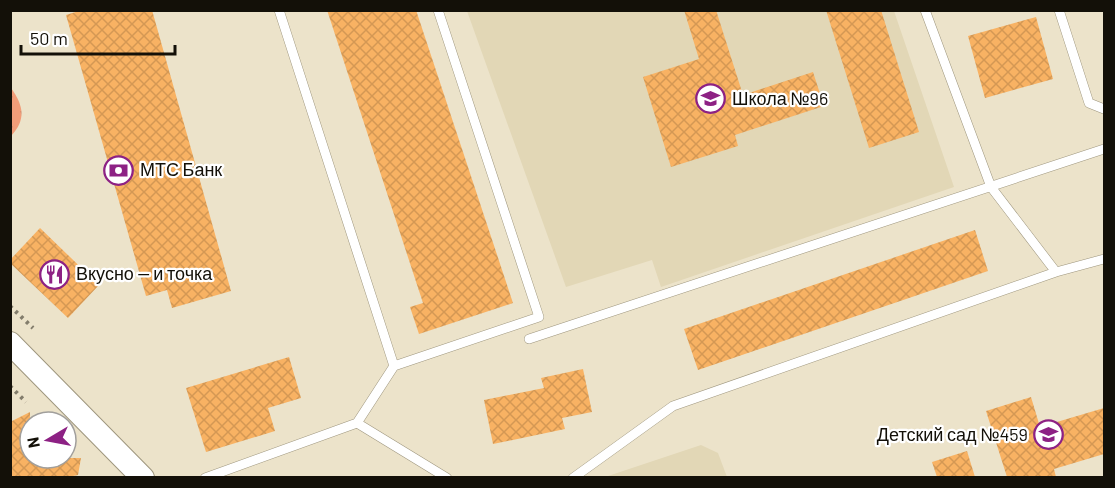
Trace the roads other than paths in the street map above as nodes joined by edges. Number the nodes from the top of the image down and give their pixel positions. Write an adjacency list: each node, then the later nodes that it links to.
1 (279, 10): 12 (lane)
2 (438, 10): 12 (lane)
3 (925, 10): 7 (lane)
4 (1059, 10): 5 (lane)
5 (1104, 109)
6 (1104, 149): 7 (lane)
7 (991, 187): 9 (lane); 10 (lane)
8 (1104, 260): 9 (lane)
9 (1056, 272): 17 (lane)
10 (529, 339)
11 (10, 343): 14 (street)
12 (393, 366): 13 (lane)
13 (357, 423): 15 (lane); 16 (lane)
14 (143, 477)
15 (205, 477)
16 (447, 477)
17 (573, 477)

